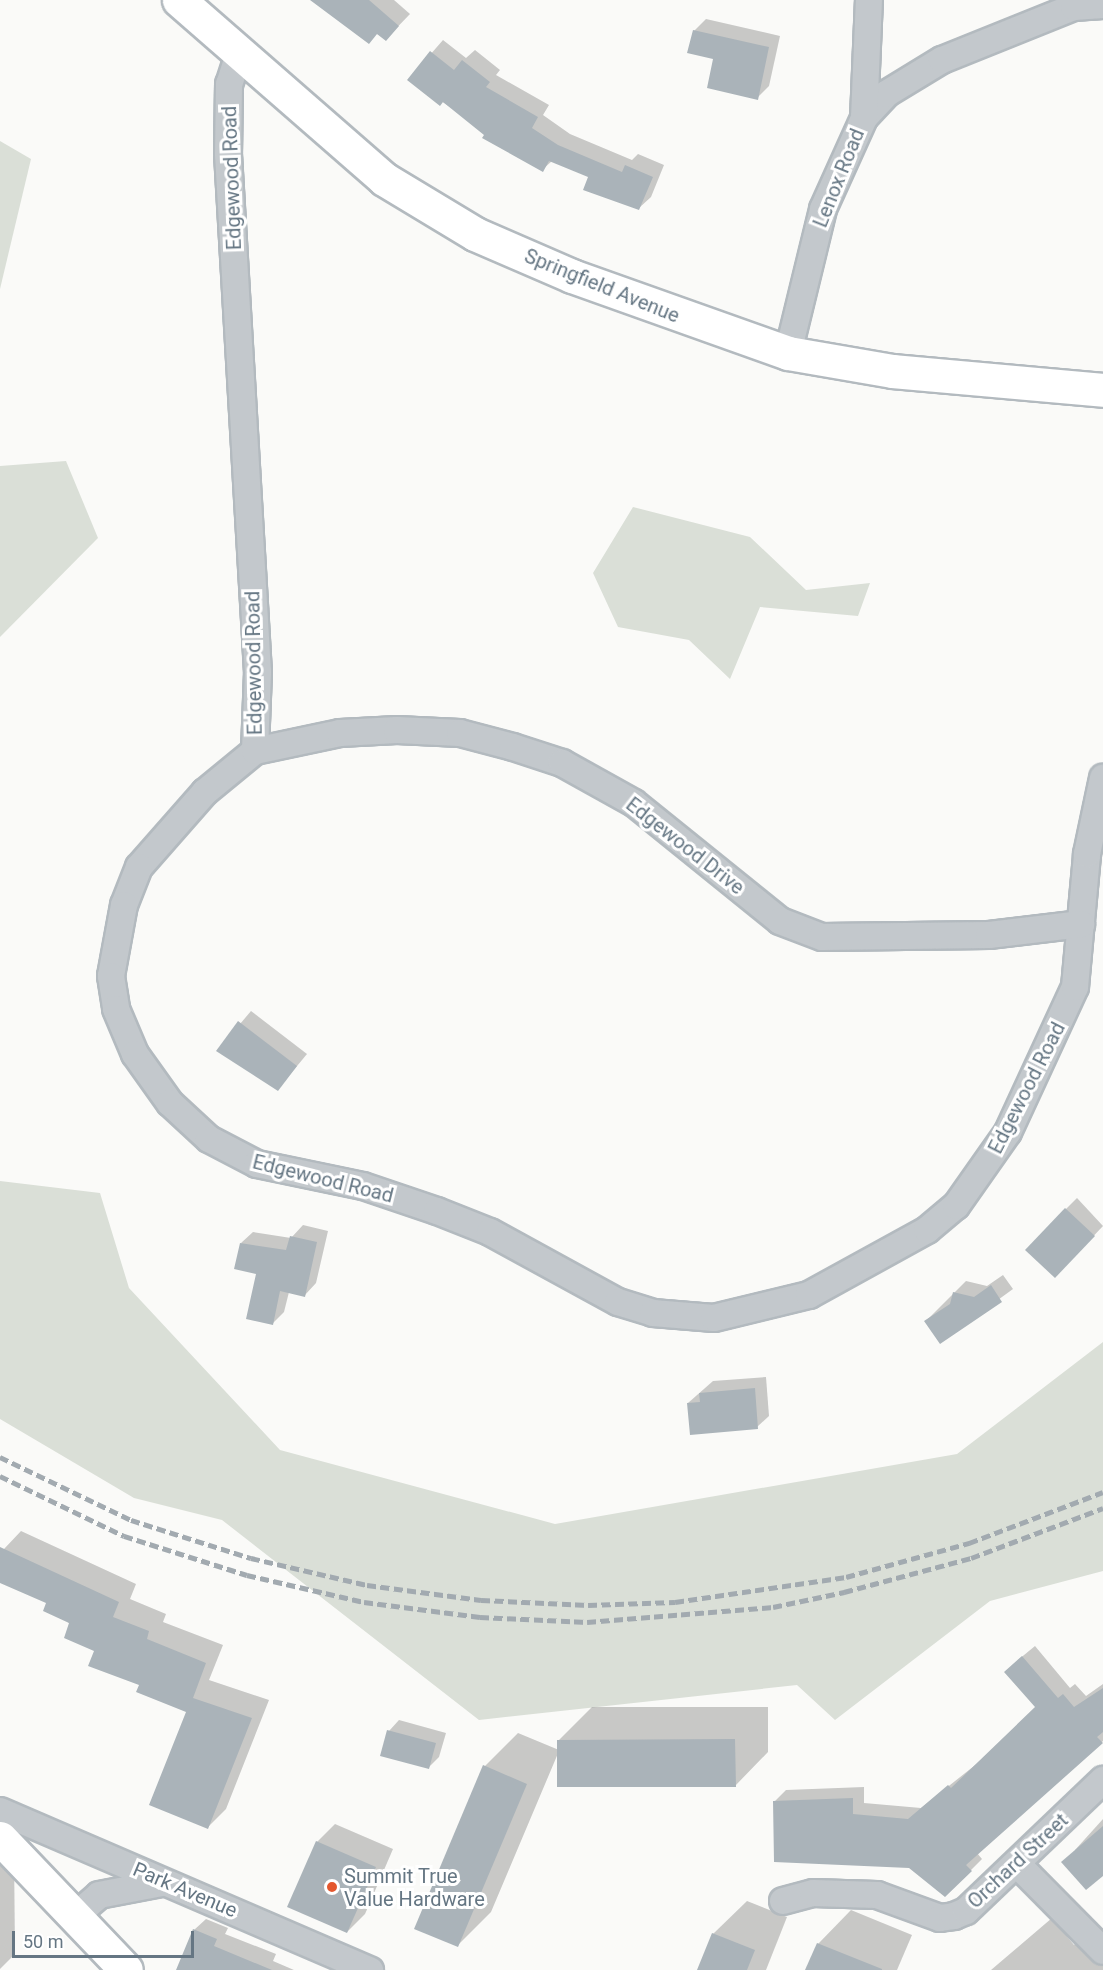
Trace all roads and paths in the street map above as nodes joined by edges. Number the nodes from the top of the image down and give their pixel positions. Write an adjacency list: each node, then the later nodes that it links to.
1 (179, 0): 4 (main road, Springfield Avenue)
2 (869, 0): 5 (street, Lenox Road)
3 (1103, 5): 5 (street)
4 (239, 54): 6 (main road, Springfield Avenue); 8 (street, Edgewood Road)
5 (864, 118): 6 (street, Lenox Road)
6 (788, 353): 7 (main road, Springfield Avenue)
7 (1103, 390)
8 (255, 751): 10 (street, Edgewood Drive); 10 (street, Edgewood Road)
9 (1103, 778): 10 (street, Edgewood Road)
10 (1081, 924)
11 (1103, 1780): 14 (street, Orchard Street)
12 (0, 1811): 15 (street, Park Avenue)
13 (0, 1838): 17 (main road)
14 (1017, 1864): 16 (street, Orchard Street); 18 (street)
15 (168, 1883): 17 (street); 20 (street, Park Avenue)
16 (783, 1901)
17 (74, 1917): 19 (main road)
18 (1103, 1951)
19 (115, 1965)
20 (370, 1970)

